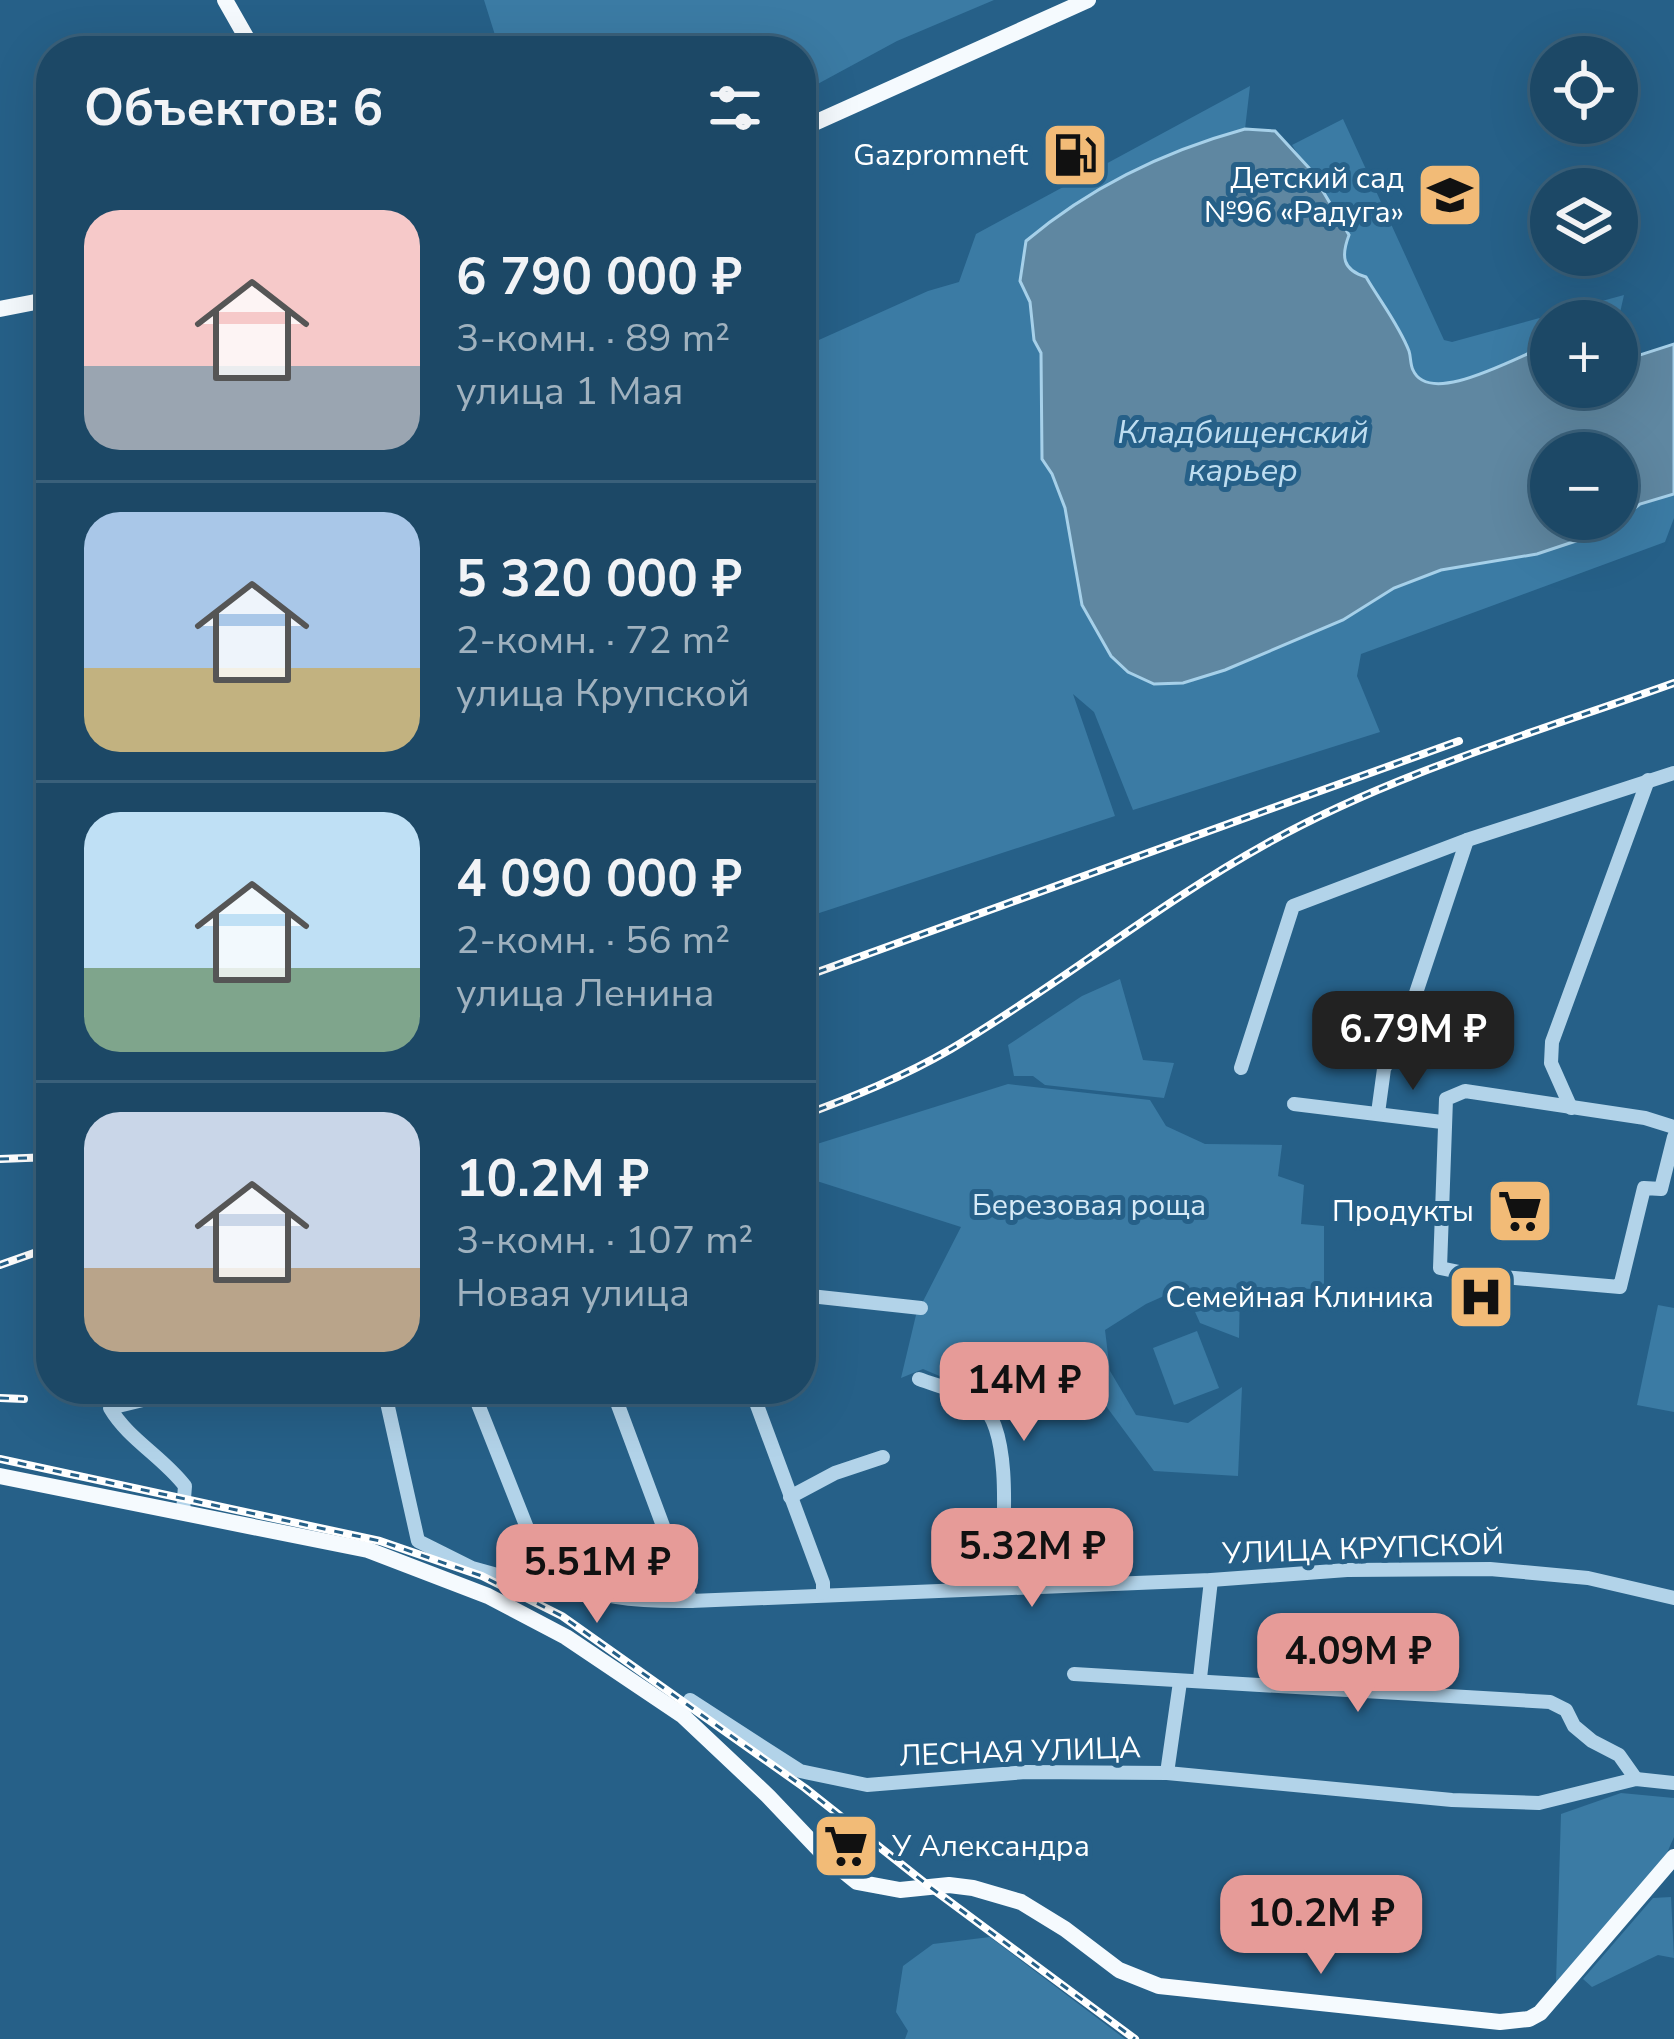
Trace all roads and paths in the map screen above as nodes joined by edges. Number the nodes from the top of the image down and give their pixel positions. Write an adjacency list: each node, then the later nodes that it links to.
1 (225, 0): 3 (main road)
2 (1088, 0): 4 (main road)
3 (245, 36)
4 (816, 122)
5 (36, 302): 6 (main road)
6 (0, 309)
7 (1674, 772): 8 (street)
8 (1648, 780): 9 (street); 12 (street)
9 (1467, 840): 10 (street); 13 (street)
10 (1241, 1068)
11 (1294, 1104): 13 (street)
12 (1571, 1108): 14 (street); 15 (street)
13 (1378, 1113): 14 (street)
14 (1442, 1122): 16 (street)
15 (1674, 1127)
16 (1674, 1137)
17 (816, 1296): 18 (street)
18 (921, 1307)
19 (919, 1379): 31 (street)
20 (126, 1404): 28 (street)
21 (387, 1404): 29 (street, УЛИЦА КРУПСКОЙ)
22 (478, 1404): 29 (street)
23 (618, 1404): 34 (street)
24 (756, 1404): 27 (street)
25 (883, 1457): 27 (street)
26 (0, 1476): 28 (main road)
27 (790, 1497): 32 (street)
28 (183, 1510): 38 (main road)
29 (542, 1577): 34 (street, УЛИЦА КРУПСКОЙ)
30 (1211, 1580): 31 (street, УЛИЦА КРУПСКОЙ); 33 (street, УЛИЦА КРУПСКОЙ); 36 (street)
31 (1001, 1586): 32 (street, УЛИЦА КРУПСКОЙ)
32 (823, 1593): 34 (street, УЛИЦА КРУПСКОЙ)
33 (1674, 1598)
34 (691, 1601)
35 (1074, 1674): 37 (street)
36 (1199, 1678): 37 (street); 40 (street)
37 (1180, 1682): 39 (street)
38 (682, 1715): 39 (street, ЛЕСНАЯ УЛИЦА); 42 (main road)
39 (1167, 1773): 40 (street, ЛЕСНАЯ УЛИЦА)
40 (1636, 1779): 41 (street, ЛЕСНАЯ УЛИЦА)
41 (1674, 1783)
42 (1673, 1862)

